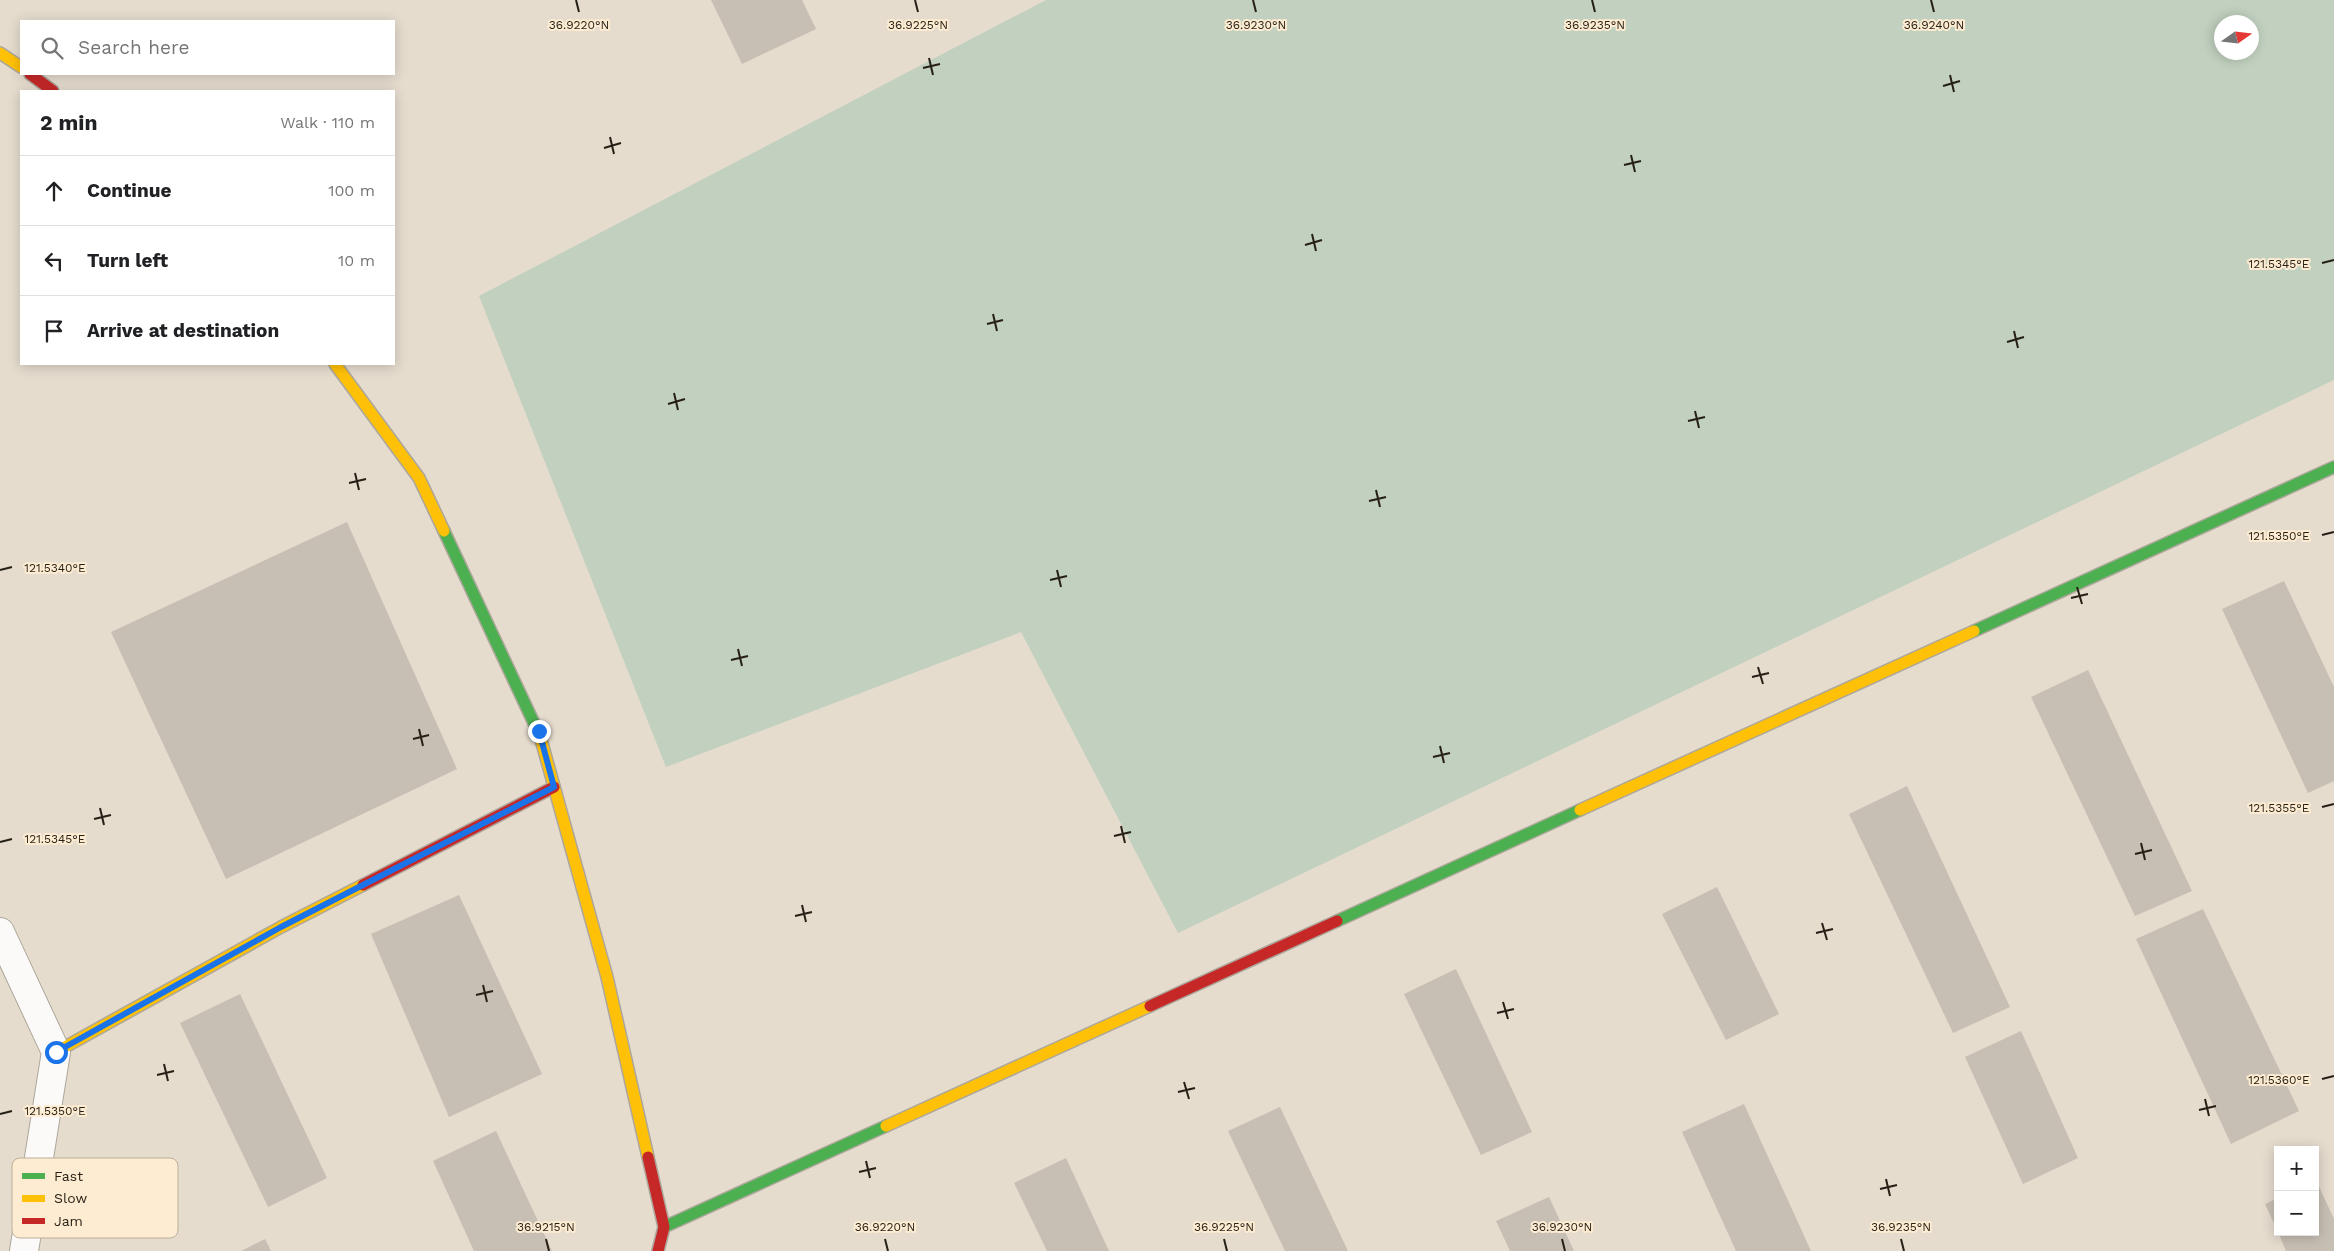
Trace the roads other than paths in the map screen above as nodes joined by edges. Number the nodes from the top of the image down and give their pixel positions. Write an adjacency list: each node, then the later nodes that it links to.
1 (0, 54): 2 (street)
2 (20, 66)
3 (31, 75): 4 (street)
4 (52, 90)
5 (336, 365): 7 (street)
6 (2334, 466): 11 (street)
7 (554, 787): 9 (street); 11 (street)
8 (0, 932): 9 (street)
9 (56, 1052): 10 (street)
10 (39, 1158)
11 (664, 1227): 14 (street)
12 (26, 1238): 13 (street)
13 (24, 1251)
14 (658, 1251)

